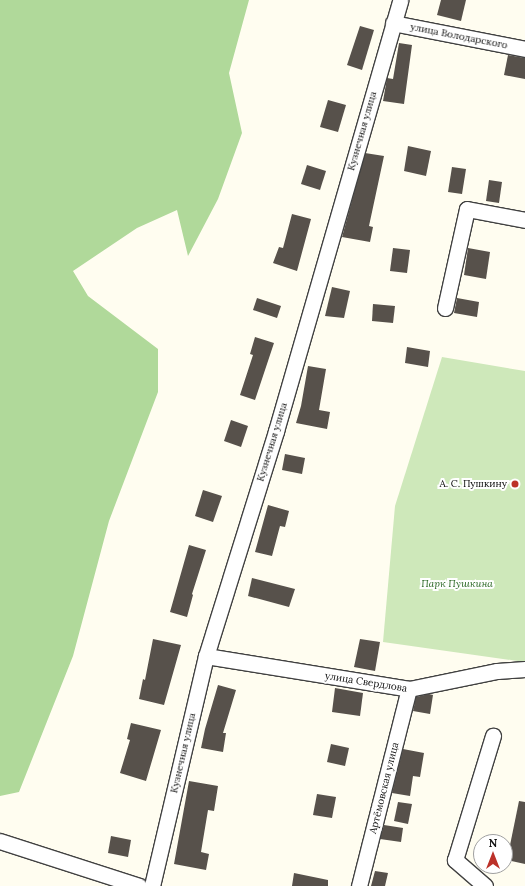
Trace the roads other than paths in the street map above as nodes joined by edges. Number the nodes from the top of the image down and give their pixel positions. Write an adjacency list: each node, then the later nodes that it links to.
1 (400, 0): 2 (street, Кузнечная улица)
2 (393, 23): 3 (street, улица Володарского); 6 (street, Кузнечная улица)
3 (525, 49)
4 (525, 220): 5 (street)
5 (445, 308)
6 (206, 656): 8 (street, улица Свердлова); 12 (street, Кузнечная улица)
7 (525, 669): 8 (street, улица Свердлова)
8 (409, 689): 13 (street, Артёмовская улица)
9 (493, 736): 14 (street)
10 (0, 841): 11 (street)
11 (139, 886)
12 (152, 886)
13 (359, 886)
14 (485, 886)

